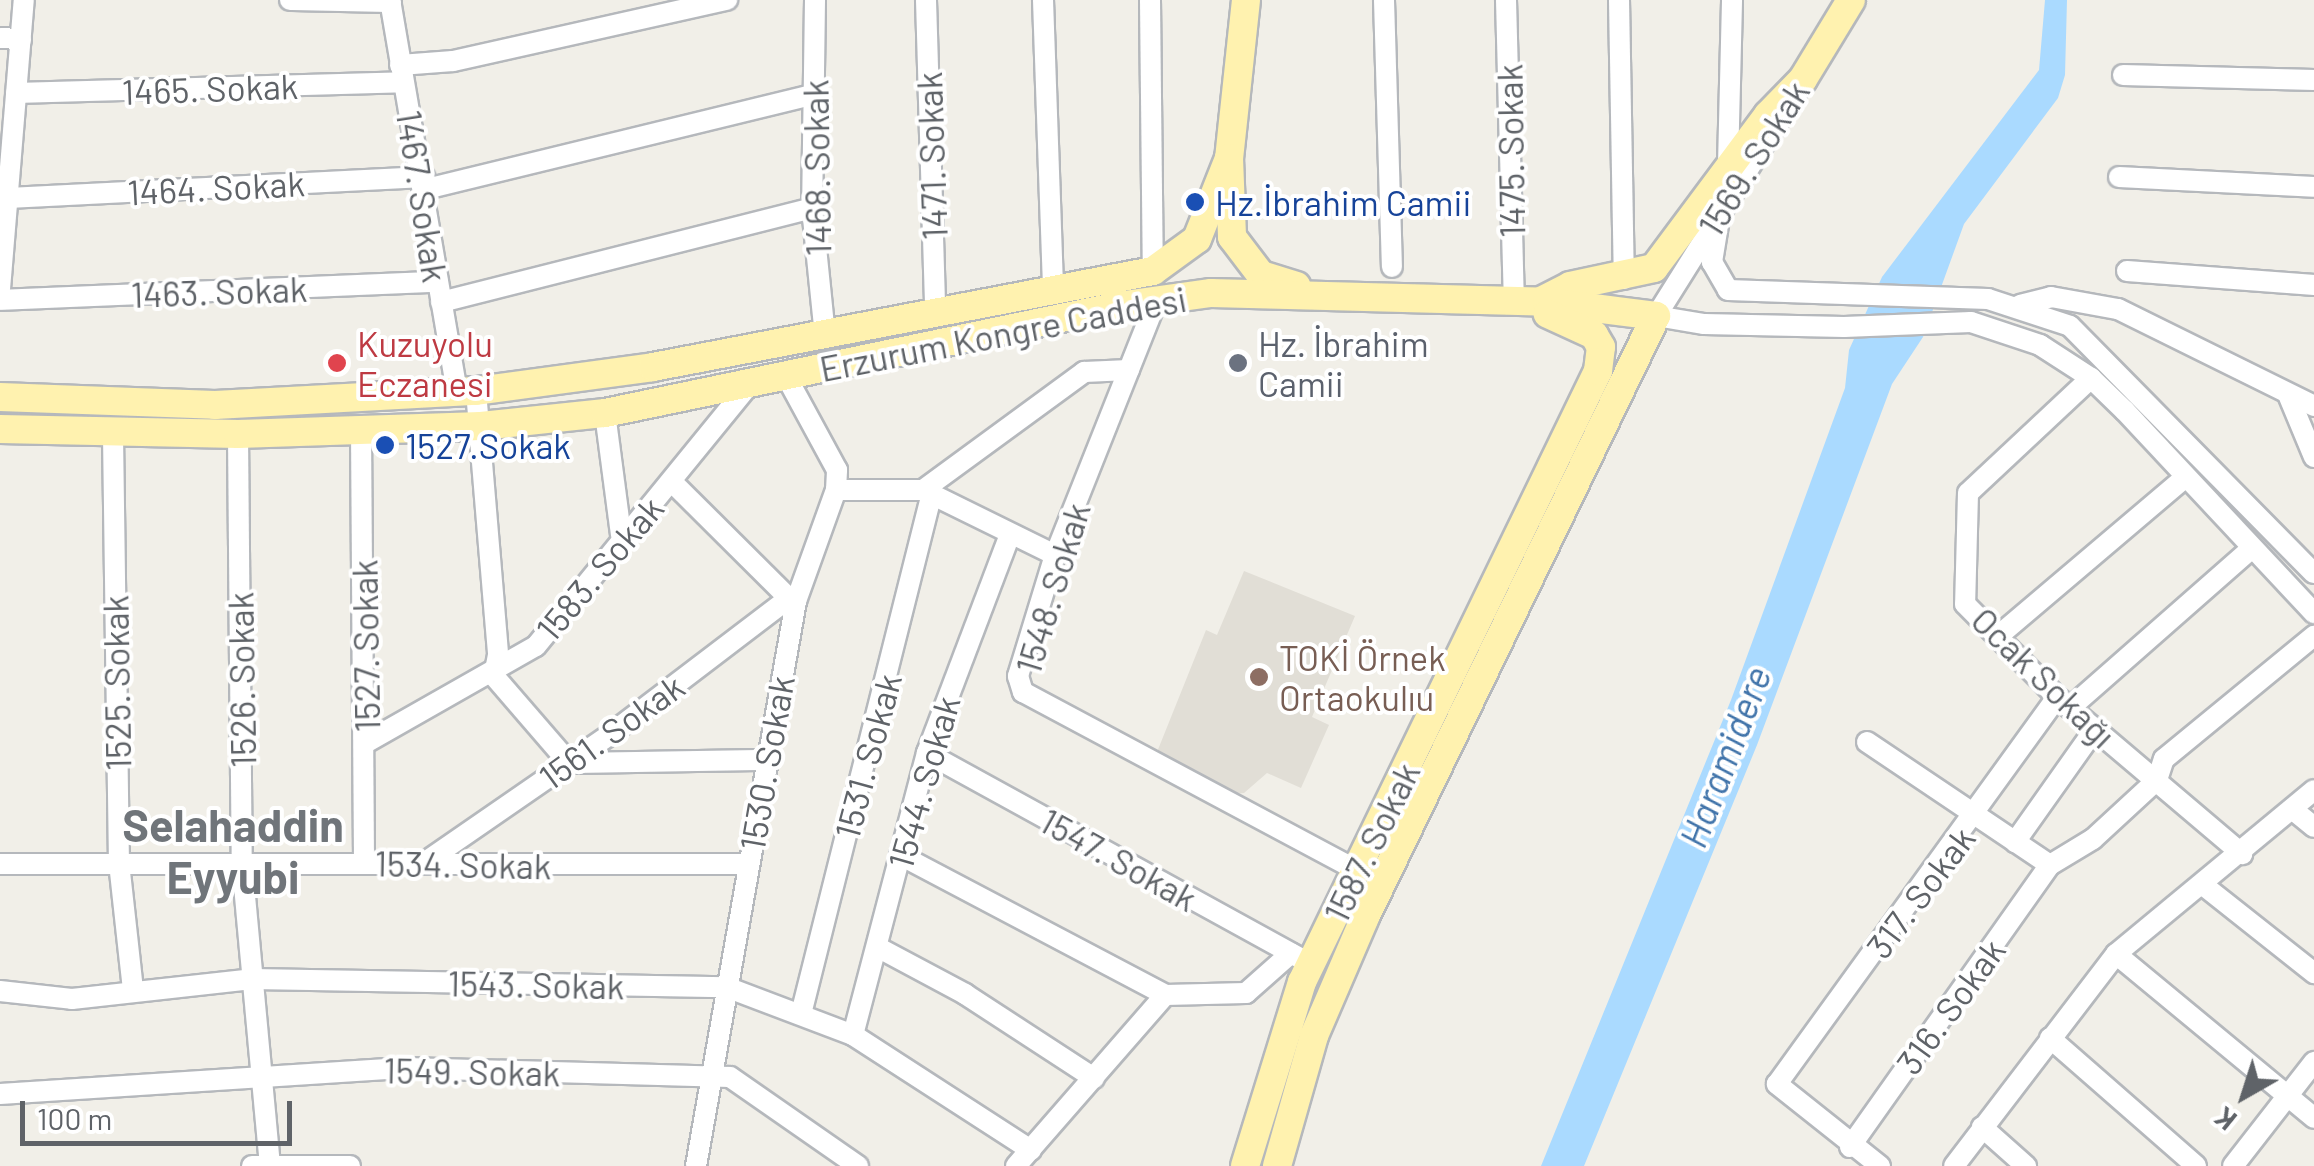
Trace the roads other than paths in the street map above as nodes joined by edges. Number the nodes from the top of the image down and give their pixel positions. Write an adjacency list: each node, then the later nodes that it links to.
1 (24, 0): 15 (street)
2 (290, 0): 14 (street)
3 (726, 0): 16 (street, 1465. Sokak)
4 (814, 0): 21 (street, 1468. Sokak)
5 (926, 0): 42 (street, 1471. Sokak)
6 (1043, 0): 35 (street)
7 (1150, 0): 33 (street)
8 (1246, 0): 22 (main road)
9 (1384, 0): 30 (street)
10 (1506, 0): 40 (street, 1475. Sokak)
11 (1619, 0): 32 (street)
12 (1732, 0): 23 (street)
13 (1851, 0): 18 (main road, 1569. Sokak)
14 (390, 1): 16 (street, 1467. Sokak)
15 (10, 39): 20 (street)
16 (402, 74): 20 (street, 1465. Sokak); 25 (street, 1467. Sokak)
17 (2123, 75): 19 (street)
18 (1803, 79): 23 (main road); 29 (street, 1569. Sokak)
19 (2314, 80)
20 (16, 93): 27 (street)
21 (813, 95): 25 (street, 1464. Sokak); 28 (street, 1468. Sokak)
22 (1229, 158): 33 (main road); 38 (main road)
23 (1728, 165): 32 (main road)
24 (2119, 177): 26 (street)
25 (425, 183): 27 (street, 1464. Sokak); 37 (street, 1467. Sokak)
26 (2314, 188)
27 (8, 198): 36 (street)
28 (812, 208): 37 (street, 1463. Sokak); 44 (street, 1468. Sokak)
29 (1721, 208): 41 (street); 43 (street, 1569. Sokak)
30 (1392, 267)
31 (2127, 271): 34 (street)
32 (1624, 279): 40 (main road)
33 (1155, 285): 35 (main road, Erzurum Kongre Caddesi); 38 (main road, Erzurum Kongre Caddesi); 45 (street, 1548. Sokak); 46 (main road, Erzurum Kongre Caddesi)
34 (2314, 285)
35 (1053, 287): 42 (main road, Erzurum Kongre Caddesi)
36 (0, 289)
37 (439, 292): 39 (street, 1463. Sokak); 49 (street, 1467. Sokak)
38 (1333, 295): 40 (main road, Erzurum Kongre Caddesi)
39 (0, 300)
40 (1526, 302): 43 (main road, Erzurum Kongre Caddesi); 96 (main road, 1587. Sokak)
41 (2020, 306): 51 (street); 68 (street)
42 (935, 311): 44 (main road, Erzurum Kongre Caddesi)
43 (1656, 316): 47 (street, Erzurum Kongre Caddesi); 126 (main road, 1587. Sokak)
44 (825, 335): 49 (main road, Erzurum Kongre Caddesi)
45 (1130, 370): 63 (street); 67 (street, 1548. Sokak)
46 (786, 376): 48 (main road, Erzurum Kongre Caddesi); 62 (street)
47 (2091, 378): 60 (street, Erzurum Kongre Caddesi); 72 (street, Ocak Sokağı)
48 (747, 387): 53 (main road, Erzurum Kongre Caddesi); 61 (street, 1583. Sokak)
49 (466, 391): 50 (main road, Erzurum Kongre Caddesi); 54 (street, 1467. Sokak)
50 (0, 397)
51 (2288, 397): 52 (street); 59 (street)
52 (2314, 406)
53 (606, 413): 54 (main road, Erzurum Kongre Caddesi); 65 (street)
54 (481, 426): 56 (main road, Erzurum Kongre Caddesi); 73 (street, 1467. Sokak)
55 (0, 429): 58 (main road, Erzurum Kongre Caddesi)
56 (361, 430): 57 (main road, Erzurum Kongre Caddesi); 76 (street, 1527. Sokak)
57 (238, 434): 58 (main road, Erzurum Kongre Caddesi); 93 (street, 1526. Sokak)
58 (113, 435): 90 (street, 1525. Sokak)
59 (2314, 457)
60 (2183, 479): 66 (street, Erzurum Kongre Caddesi); 72 (street)
61 (672, 482): 65 (street, 1583. Sokak); 69 (street)
62 (836, 490): 63 (street); 69 (street, 1530. Sokak)
63 (927, 493): 64 (street); 107 (street, 1531. Sokak)
64 (1010, 534): 67 (street); 78 (street, 1544. Sokak)
65 (621, 535): 73 (street, 1583. Sokak)
66 (2250, 550): 70 (street, Erzurum Kongre Caddesi); 74 (street, 317. Sokak)
67 (1055, 555): 96 (street, 1548. Sokak)
68 (2314, 573)
69 (792, 600): 79 (street, 1530. Sokak); 80 (street, 1561. Sokak)
70 (2314, 613)
71 (2314, 636): 81 (street)
72 (1997, 637): 74 (street, Ocak Sokağı)
73 (494, 676): 76 (street, 1583. Sokak); 80 (street)
74 (2064, 702): 75 (street, Ocak Sokağı); 84 (street, 317. Sokak)
75 (2094, 728): 81 (street, Ocak Sokağı); 86 (street)
76 (367, 742): 89 (street, 1527. Sokak)
77 (1868, 742): 84 (street)
78 (926, 753): 88 (street, 1544. Sokak); 100 (street, 1547. Sokak)
79 (764, 760): 80 (street); 94 (street, 1530. Sokak)
80 (568, 762): 91 (street, 1561. Sokak)
81 (2156, 780): 87 (street, Ocak Sokağı); 95 (street)
82 (2314, 790): 83 (street)
83 (2292, 809): 85 (street); 87 (street)
84 (1976, 817): 86 (street); 118 (street, 317. Sokak)
85 (2314, 827)
86 (2015, 842): 95 (street)
87 (2242, 854): 97 (street)
88 (900, 855): 98 (street, 1544. Sokak); 106 (street)
89 (364, 862): 91 (street, 1534. Sokak); 93 (street, 1534. Sokak)
90 (118, 863): 92 (street, 1534. Sokak); 93 (street, 1534. Sokak); 104 (street, 1525. Sokak)
91 (424, 863): 94 (street, 1534. Sokak)
92 (0, 864)
93 (242, 864): 102 (street, 1526. Sokak)
94 (747, 864): 103 (street, 1530. Sokak)
95 (2050, 865): 118 (street, 316. Sokak)
96 (1358, 871): 100 (main road, 1587. Sokak)
97 (2203, 885): 99 (street); 101 (street)
98 (879, 948): 108 (street, 1544. Sokak); 113 (street)
99 (2116, 954): 109 (street); 115 (street)
100 (1301, 959): 106 (street); 125 (main road, 1587. Sokak)
101 (2314, 973)
102 (252, 979): 103 (street, 1543. Sokak); 104 (street, 1543. Sokak); 111 (street, 1526. Sokak)
103 (726, 987): 107 (street, 1543. Sokak); 112 (street, 1530. Sokak)
104 (133, 990): 105 (street, 1543. Sokak)
105 (0, 991)
106 (1166, 995): 113 (street)
107 (801, 1014): 108 (street, 1543. Sokak)
108 (852, 1036): 119 (street, 1543. Sokak)
109 (2050, 1038): 117 (street); 130 (street)
110 (2314, 1062): 115 (street)
111 (264, 1073): 112 (street, 1549. Sokak); 114 (street, 1549. Sokak); 120 (street, 1526. Sokak)
112 (712, 1076): 123 (street, 1530. Sokak); 124 (street, 1549. Sokak)
113 (1094, 1078): 119 (street)
114 (0, 1094)
115 (2288, 1096): 116 (street); 131 (street)
116 (2314, 1118)
117 (1982, 1127): 128 (street); 129 (street)
118 (1850, 1146): 127 (street)
119 (1024, 1158)
120 (270, 1165): 121 (street); 122 (street)
121 (252, 1166)
122 (350, 1166)
123 (696, 1166)
124 (858, 1166)
125 (1245, 1166)
126 (1277, 1166)
127 (1880, 1166)
128 (1954, 1166)
129 (2026, 1166)
130 (2196, 1166)
131 (2234, 1166)

